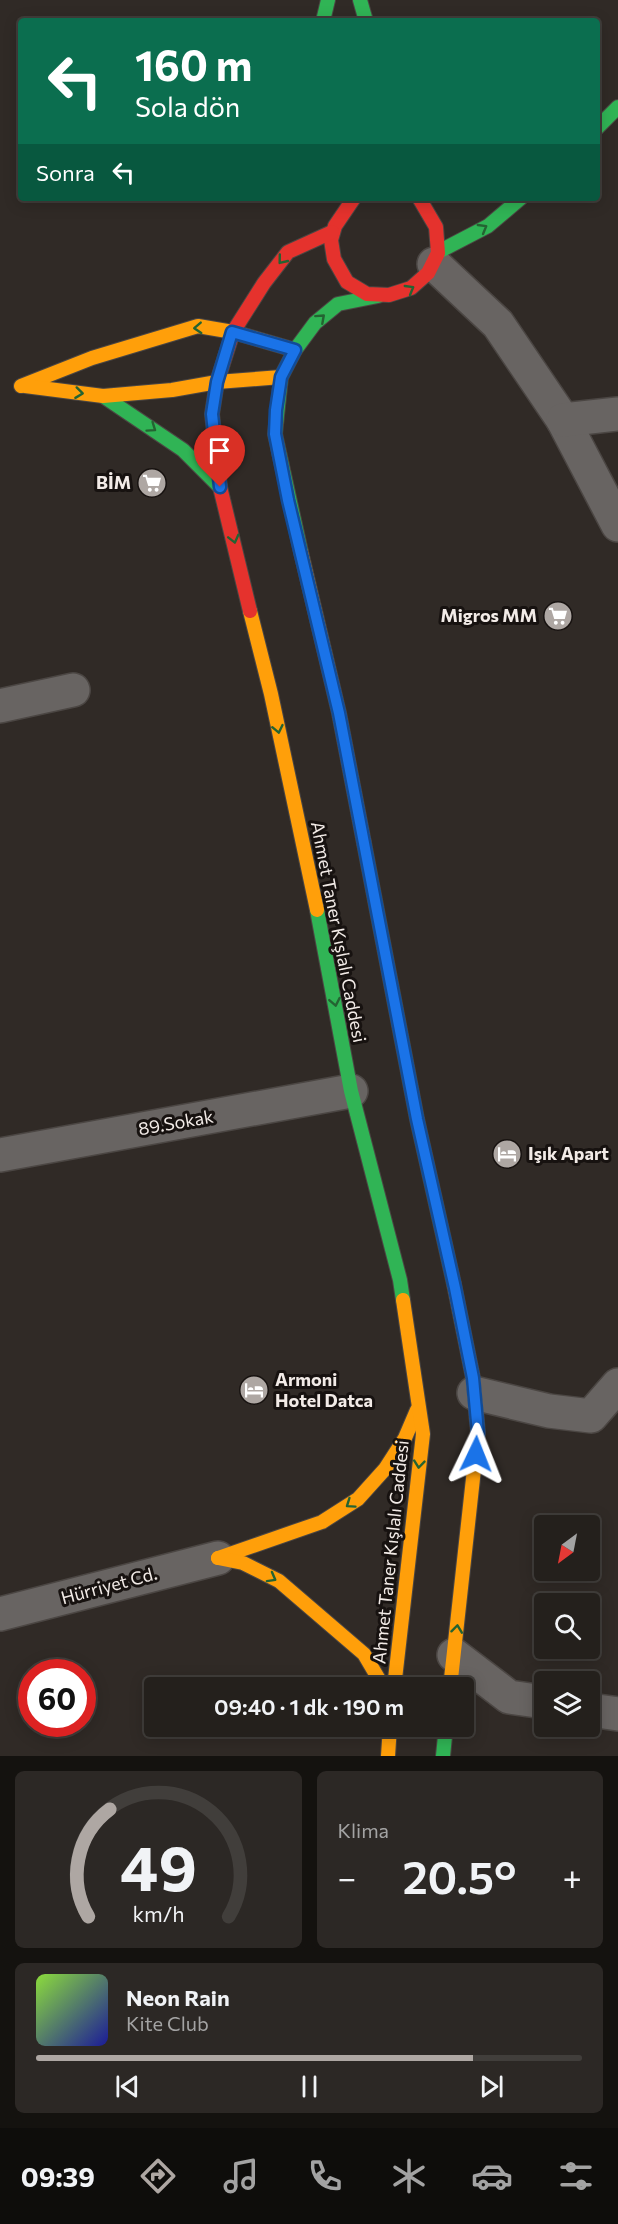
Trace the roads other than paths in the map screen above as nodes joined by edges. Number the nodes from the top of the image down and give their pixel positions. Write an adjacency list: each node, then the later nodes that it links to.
1 (328, 0): 3 (main road)
2 (360, 0): 4 (main road)
3 (324, 18)
4 (365, 18)
5 (618, 105): 6 (main road); 7 (main road)
6 (600, 110)
7 (600, 125)
8 (335, 201): 12 (main road)
9 (351, 201): 12 (main road)
10 (421, 201): 14 (main road)
11 (517, 201): 14 (main road, one-way to 11)
12 (339, 215): 13 (main road)
13 (332, 232): 15 (main road); 16 (main road, Ahmet Taner Kışlalı Caddesi, one-way to 16)
14 (437, 257): 15 (main road, one-way to 14); 23 (street)
15 (378, 296): 17 (main road, one-way to 15)
16 (232, 332): 17 (main road); 19 (main road, Ahmet Taner Kışlalı Caddesi); 20 (main road, one-way to 20)
17 (295, 350): 18 (main road)
18 (281, 377): 19 (main road); 31 (main road)
19 (217, 382): 21 (main road); 24 (main road, Ahmet Taner Kışlalı Caddesi)
20 (10, 389): 21 (main road, one-way to 21)
21 (103, 396): 24 (main road, one-way to 24)
22 (618, 414): 23 (street)
23 (563, 420): 25 (street)
24 (220, 487): 28 (main road, Ahmet Taner Kışlalı Caddesi, one-way to 28)
25 (618, 525)
26 (73, 690): 27 (street)
27 (0, 706)
28 (351, 1090): 29 (street, 89.Sokak); 32 (main road, Ahmet Taner Kışlalı Caddesi)
29 (0, 1155)
30 (618, 1385): 33 (street)
31 (474, 1393): 33 (street); 36 (main road, one-way to 31)
32 (419, 1406): 34 (main road, one-way to 34); 38 (main road, Ahmet Taner Kışlalı Caddesi, one-way to 38)
33 (604, 1421)
34 (218, 1557): 35 (street, Hürriyet Cd.); 37 (main road, one-way to 37)
35 (0, 1614)
36 (454, 1655): 39 (main road); 40 (street)
37 (378, 1677)
38 (395, 1677)
39 (451, 1677)
40 (534, 1701)
41 (600, 1711): 42 (street)
42 (618, 1714)
43 (389, 1737): 45 (main road)
44 (445, 1737): 46 (main road)
45 (388, 1756)
46 (443, 1756)

